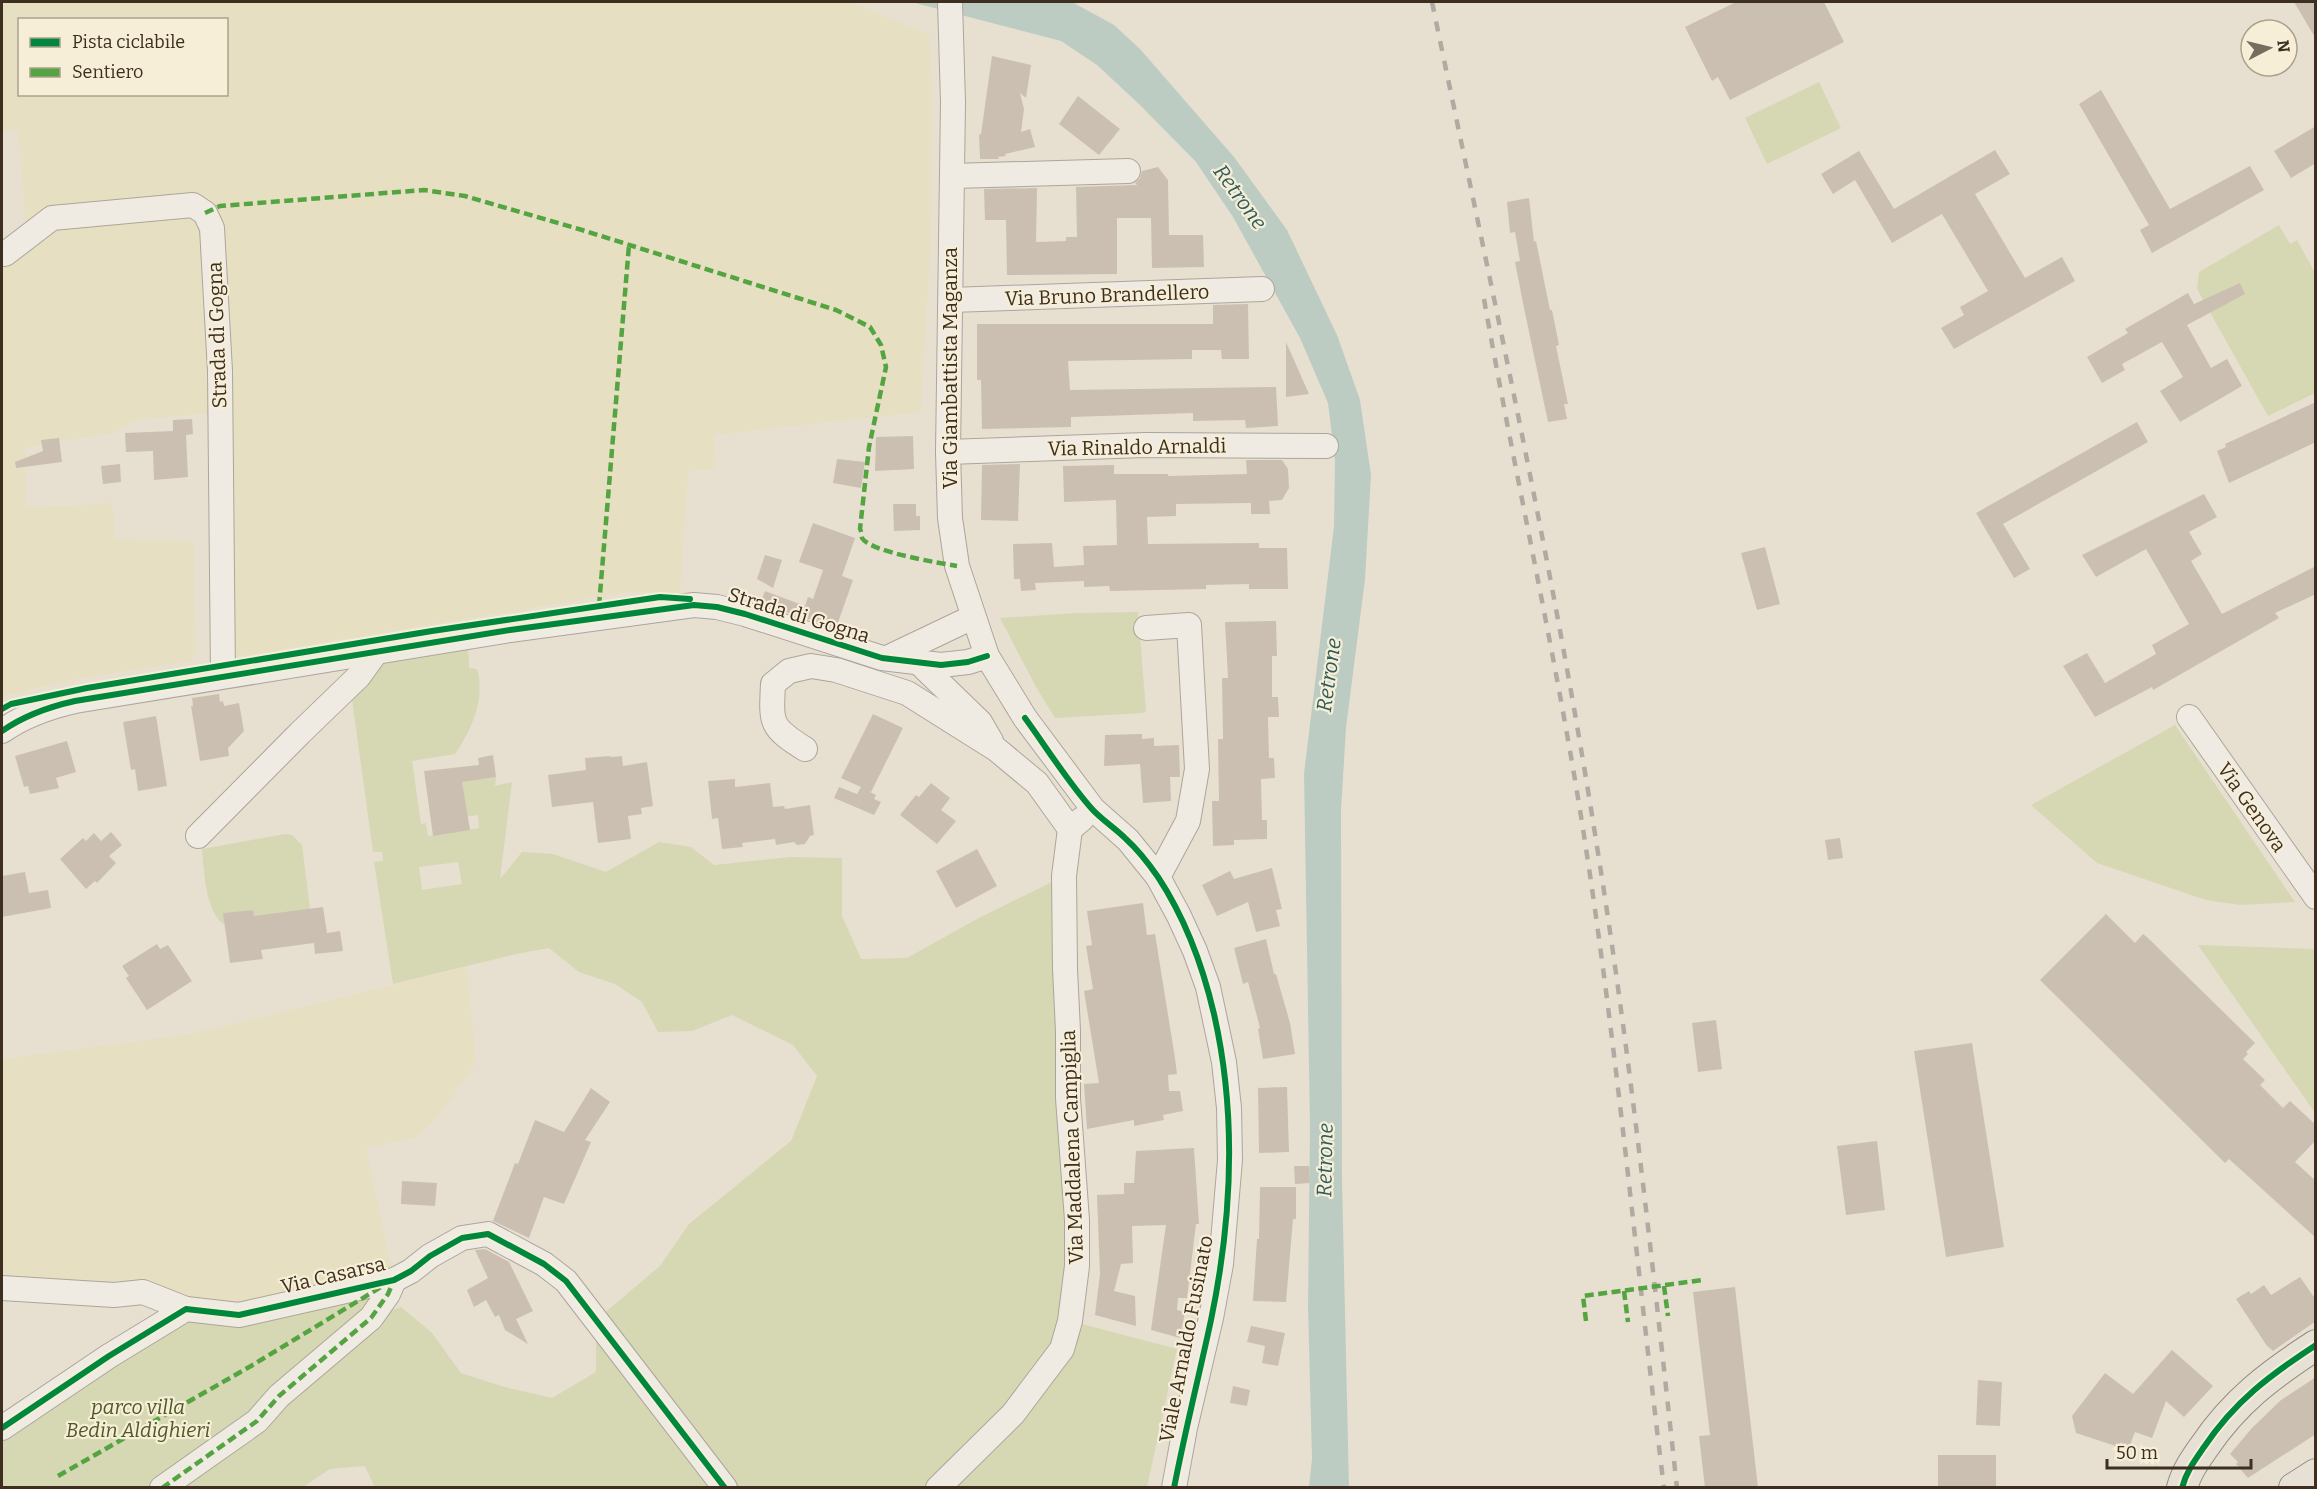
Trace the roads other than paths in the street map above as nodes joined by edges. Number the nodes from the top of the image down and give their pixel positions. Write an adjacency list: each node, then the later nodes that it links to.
1 (950, 12): 3 (street, Via Giambattista Maganza)
2 (1128, 171): 3 (street)
3 (952, 176): 6 (street, Via Giambattista Maganza)
4 (2, 254): 14 (street, Strada di Gogna)
5 (1262, 289): 6 (street, Via Bruno Brandellero)
6 (951, 300): 8 (street, Via Giambattista Maganza)
7 (1326, 446): 8 (street, Via Rinaldo Arnaldi)
8 (948, 452): 9 (street, Via Giambattista Maganza)
9 (973, 617): 12 (street, Strada di Gogna); 13 (street, Via Giambattista Maganza)
10 (1146, 628): 23 (street)
11 (377, 651): 12 (street, Strada di Gogna); 14 (street, Strada di Gogna); 22 (street)
12 (915, 653): 13 (street, Strada di Gogna); 19 (street)
13 (987, 656): 16 (street, Via Giambattista Maganza)
14 (223, 676): 17 (street, Strada di Gogna)
15 (2189, 717): 24 (street, Via Genova)
16 (1025, 718): 20 (street, Viale Arnaldo Fusinato)
17 (2, 731)
18 (805, 749): 19 (street)
19 (996, 749): 21 (street)
20 (1093, 809): 21 (street); 23 (street, Viale Arnaldo Fusinato)
21 (1070, 829): 33 (street, Via Maddalena Campiglia)
22 (198, 836)
23 (1158, 877): 34 (street, Viale Arnaldo Fusinato)
24 (2316, 897)
25 (394, 1280): 27 (street, Via Casarsa); 31 (street); 32 (street, Via Casarsa)
26 (2, 1288): 27 (street, Via Casarsa)
27 (186, 1309): 29 (street)
28 (2316, 1345): 35 (main road)
29 (2, 1428)
30 (2316, 1474): 36 (main road)
31 (162, 1488)
32 (725, 1488)
33 (938, 1488)
34 (1174, 1488)
35 (2182, 1488)
36 (2294, 1488)

